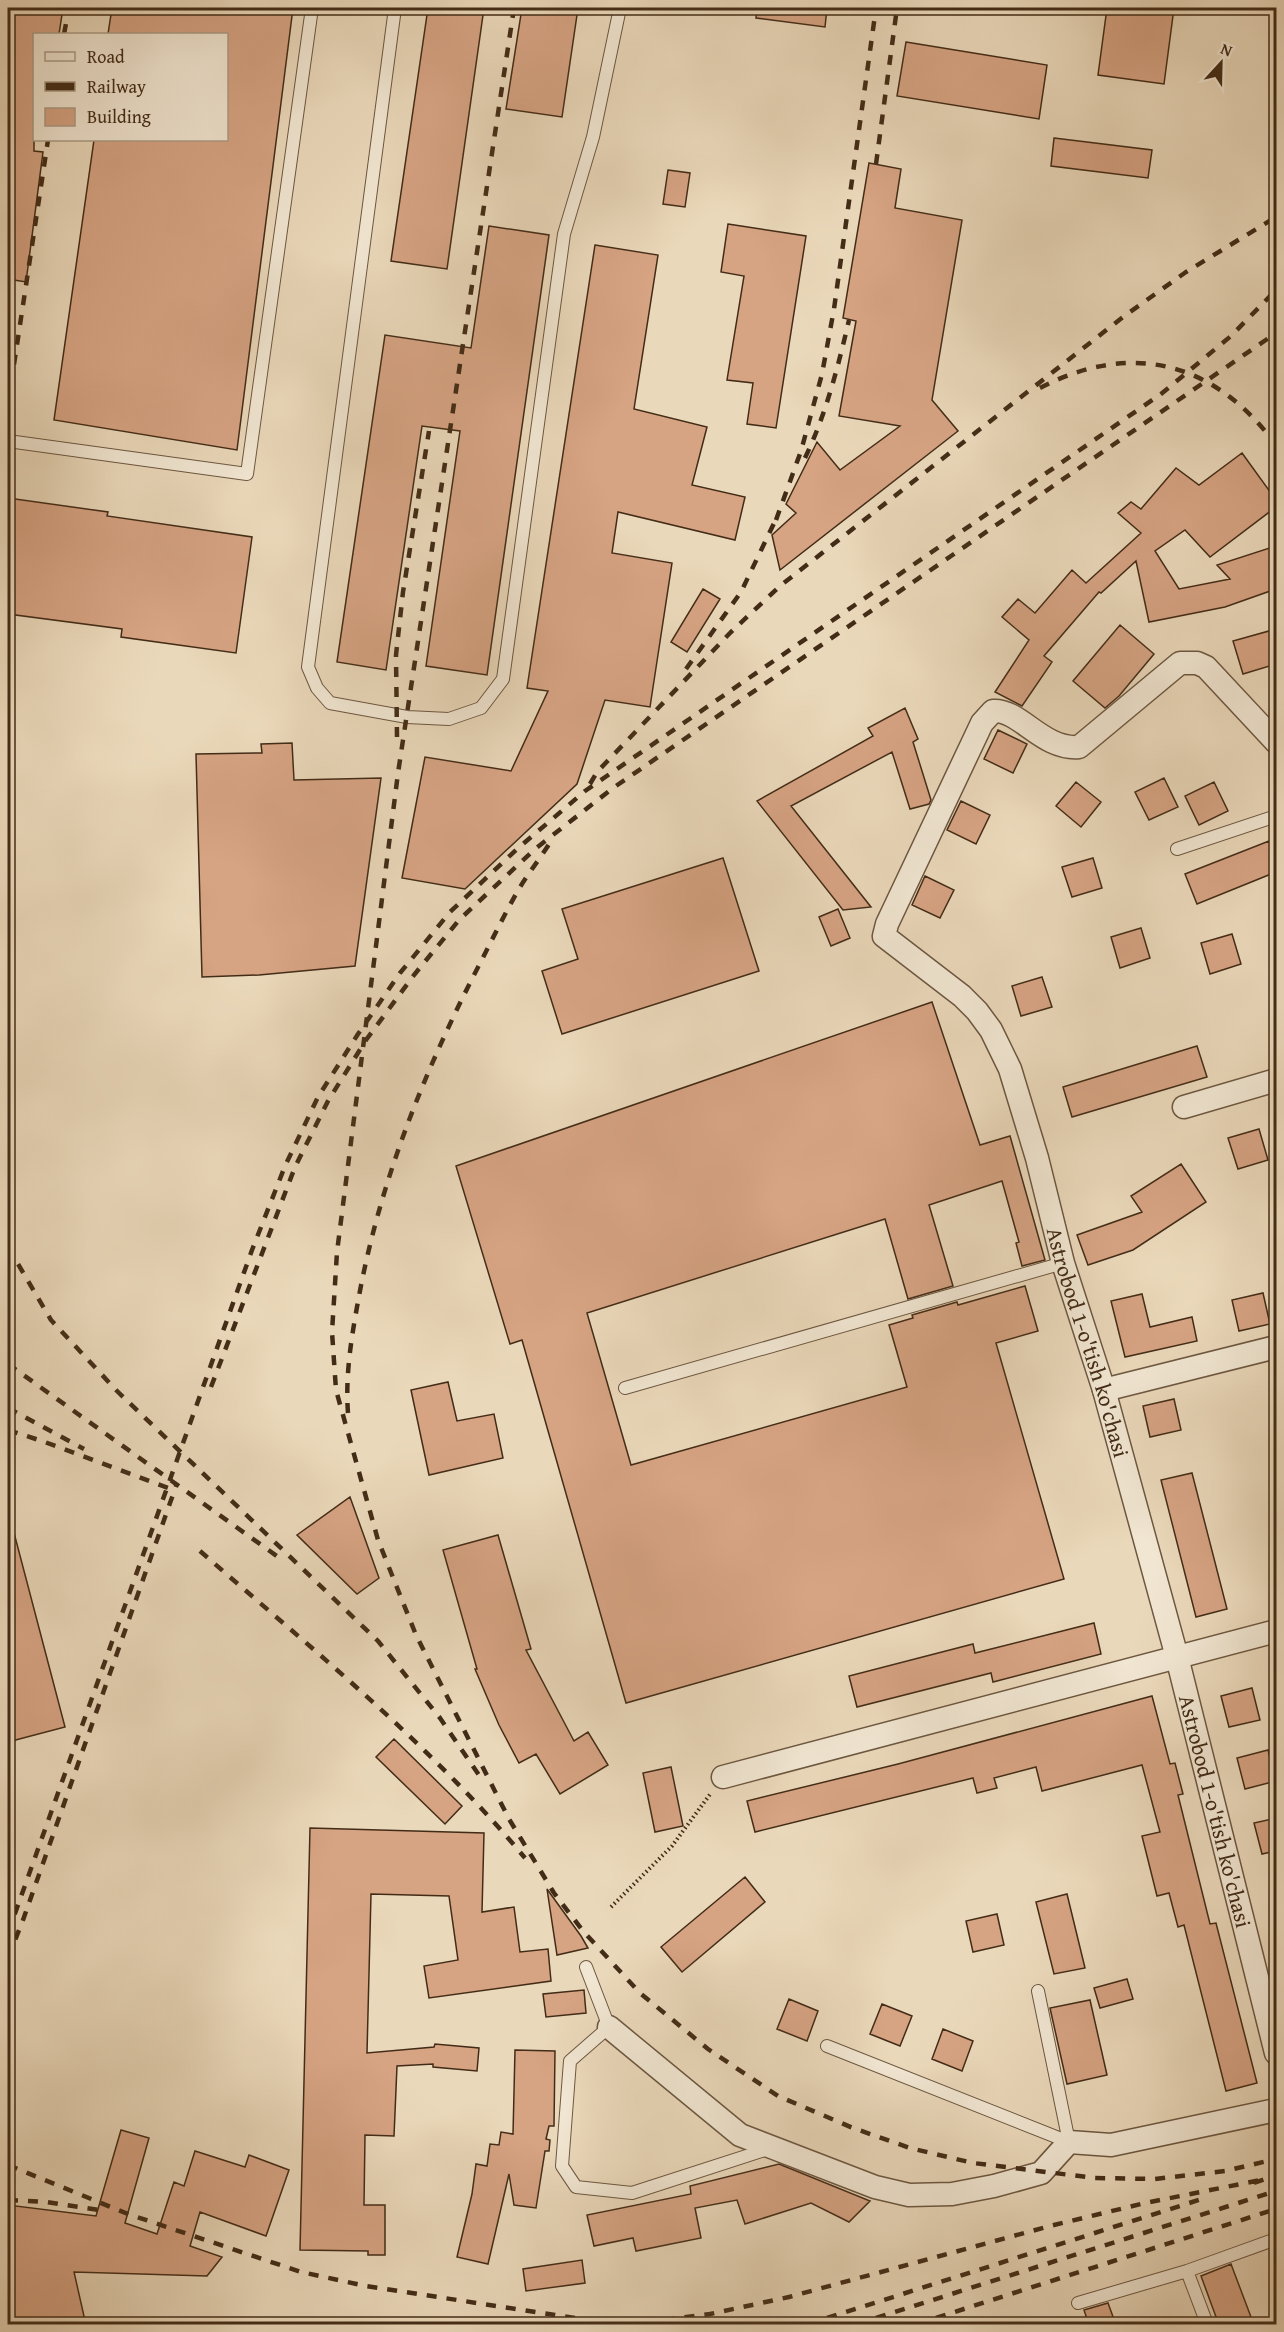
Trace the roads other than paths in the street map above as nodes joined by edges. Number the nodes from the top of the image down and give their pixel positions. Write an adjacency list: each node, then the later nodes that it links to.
1 (312, 8): 4 (lane)
2 (396, 8): 3 (lane)
3 (620, 8)
4 (8, 441)
5 (1276, 742): 10 (street, Astrobod 1-o'tish ko'chasi)
6 (1276, 816): 7 (lane)
7 (1177, 849)
8 (1276, 1080): 9 (street)
9 (1184, 1107)
10 (1063, 1263): 12 (lane); 13 (street, Astrobod 1-o'tish ko'chasi)
11 (1276, 1347): 13 (street)
12 (625, 1388)
13 (1104, 1390): 15 (street, Astrobod 1-o'tish ko'chasi)
14 (1276, 1631): 15 (street)
15 (1177, 1657): 16 (street); 21 (street, Astrobod 1-o'tish ko'chasi)
16 (723, 1777)
17 (586, 1967): 19 (lane)
18 (1038, 1991): 23 (lane)
19 (609, 2027): 24 (street); 24 (lane)
20 (827, 2046): 23 (lane)
21 (1276, 2053)
22 (1276, 2110): 23 (street)
23 (1069, 2142): 24 (street)
24 (773, 2148)
25 (1276, 2239): 26 (lane)
26 (1187, 2271): 27 (lane); 28 (lane)
27 (1078, 2303)
28 (1207, 2325)

